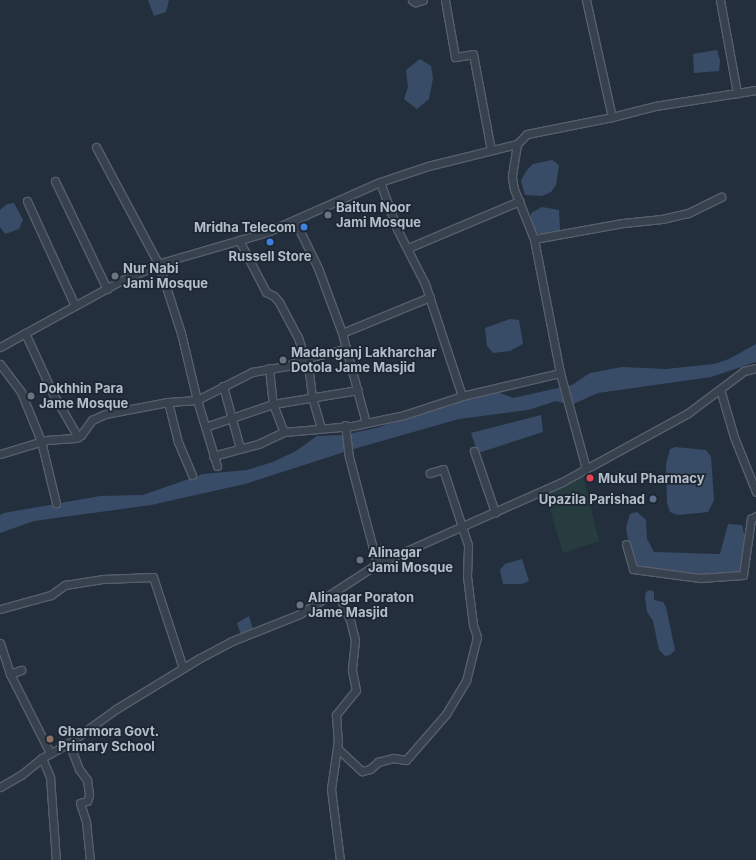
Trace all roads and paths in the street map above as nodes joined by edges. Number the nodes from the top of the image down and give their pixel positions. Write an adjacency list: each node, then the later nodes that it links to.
1 (412, 0): 2 (street)
2 (423, 0)
3 (445, 0): 11 (street)
4 (586, 0): 8 (street)
5 (720, 0): 7 (street)
6 (756, 90): 7 (street)
7 (737, 94): 8 (street)
8 (612, 117): 9 (street)
9 (517, 144): 11 (street); 16 (street)
10 (96, 147): 21 (street)
11 (491, 150): 13 (street)
12 (55, 181): 22 (street)
13 (380, 182): 17 (street); 20 (street)
14 (721, 198): 18 (street)
15 (27, 201): 24 (street)
16 (519, 201): 18 (street); 20 (street)
17 (295, 221): 19 (street); 26 (street)
18 (534, 239): 33 (street)
19 (239, 240): 21 (street); 29 (street)
20 (408, 248): 23 (street)
21 (159, 265): 22 (street); 39 (street)
22 (107, 289): 24 (street)
23 (430, 296): 26 (street); 37 (street)
24 (75, 306): 25 (street)
25 (25, 333): 27 (street); 48 (street)
26 (342, 333): 28 (street)
27 (0, 347)
28 (346, 349): 29 (street); 36 (street)
29 (306, 358): 31 (street); 38 (street)
30 (0, 364): 49 (street)
31 (269, 368): 34 (street); 41 (street)
32 (756, 368): 35 (street)
33 (560, 373): 37 (street); 55 (street)
34 (223, 386): 39 (street); 42 (street)
35 (720, 389): 55 (street); 58 (street)
36 (358, 390): 38 (street); 43 (street)
37 (462, 396): 43 (street)
38 (312, 397): 41 (street); 46 (street)
39 (197, 400): 40 (street); 44 (street)
40 (168, 402): 48 (street); 57 (street)
41 (273, 404): 42 (street); 47 (street)
42 (231, 417): 44 (street); 50 (street)
43 (366, 423): 45 (street)
44 (205, 427): 53 (street)
45 (345, 427): 46 (street); 64 (street)
46 (321, 428): 47 (street)
47 (284, 432): 50 (street)
48 (78, 437): 49 (street)
49 (41, 441): 52 (street); 59 (street)
50 (240, 448): 53 (street)
51 (474, 451): 60 (street)
52 (0, 454)
53 (213, 456): 54 (street)
54 (217, 466)
55 (586, 469): 60 (street)
56 (430, 473): 62 (street)
57 (192, 475)
58 (756, 492)
59 (56, 503)
60 (495, 512): 62 (street)
61 (756, 516): 63 (street)
62 (463, 526): 64 (street); 72 (street)
63 (626, 544)
64 (377, 564): 65 (street)
65 (338, 591): 68 (street); 72 (street)
66 (0, 609): 68 (street)
67 (0, 642): 70 (street)
68 (183, 668): 71 (street)
69 (21, 670): 70 (street)
70 (10, 674): 73 (street)
71 (69, 743): 73 (street); 77 (street)
72 (337, 748): 78 (street)
73 (50, 753): 74 (street)
74 (42, 758): 75 (street); 76 (street)
75 (0, 787)
76 (56, 860)
77 (90, 860)
78 (340, 860)

